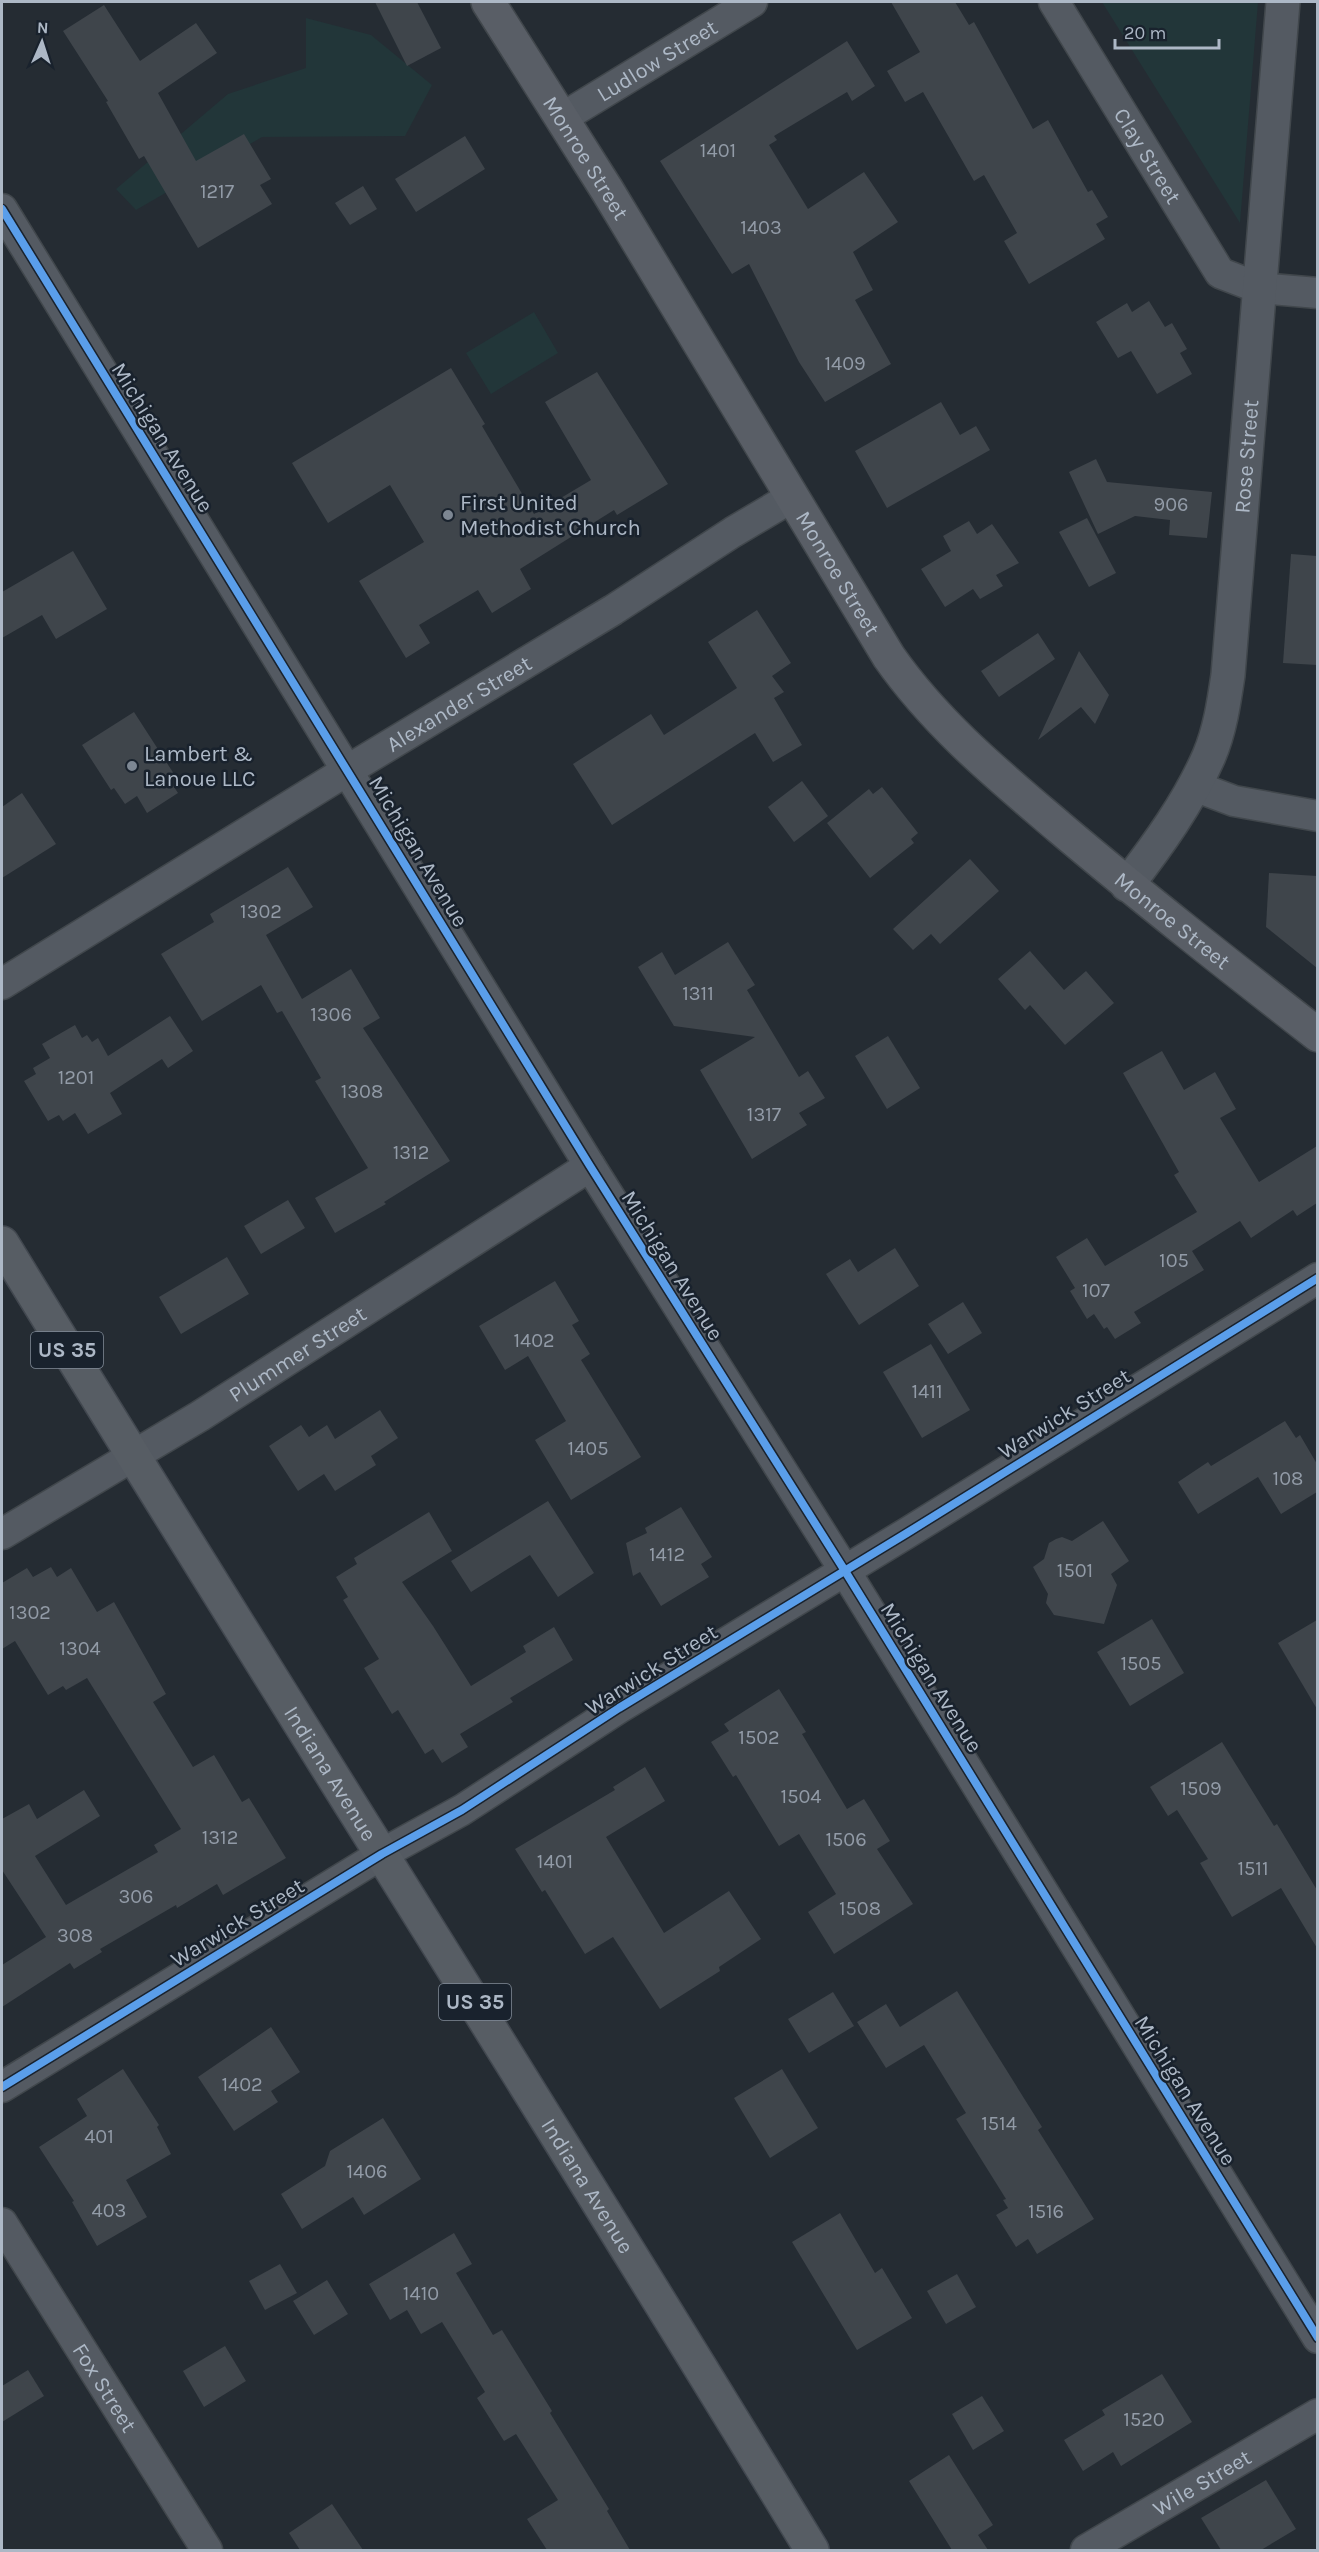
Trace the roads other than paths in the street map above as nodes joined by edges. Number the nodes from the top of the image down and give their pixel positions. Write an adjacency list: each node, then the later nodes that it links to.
1 (489, 2): 5 (main road, Monroe Street)
2 (753, 2): 5 (street, Ludlow Street)
3 (1054, 2): 7 (street, Clay Street)
4 (1283, 2): 7 (street, Rose Street)
5 (562, 118): 9 (main road, Monroe Street)
6 (2, 209): 10 (street, Michigan Avenue)
7 (1259, 288): 8 (street, Clay Street); 11 (street, Rose Street)
8 (1317, 293)
9 (792, 497): 10 (street, Alexander Street); 13 (main road, Monroe Street)
10 (348, 770): 14 (street, Alexander Street); 16 (street, Michigan Avenue)
11 (1194, 786): 12 (street); 13 (street, Rose Street)
12 (1317, 816)
13 (1127, 885): 15 (main road, Monroe Street)
14 (2, 984)
15 (1317, 1035)
16 (590, 1166): 19 (street, Plummer Street); 21 (street, Michigan Avenue)
17 (2, 1243): 19 (main road, Indiana Avenue / US 35)
18 (1317, 1278): 21 (street, Warwick Street)
19 (132, 1456): 20 (street, Plummer Street); 22 (main road, Indiana Avenue / US 35)
20 (2, 1534)
21 (845, 1571): 22 (street, Warwick Street); 25 (street, Michigan Avenue)
22 (382, 1854): 23 (street, Warwick Street); 28 (main road, Indiana Avenue / US 35)
23 (2, 2087)
24 (2, 2223): 27 (street, Fox Street)
25 (1317, 2338)
26 (1317, 2414): 29 (street, Wile Street)
27 (207, 2550)
28 (812, 2550)
29 (1086, 2550)

